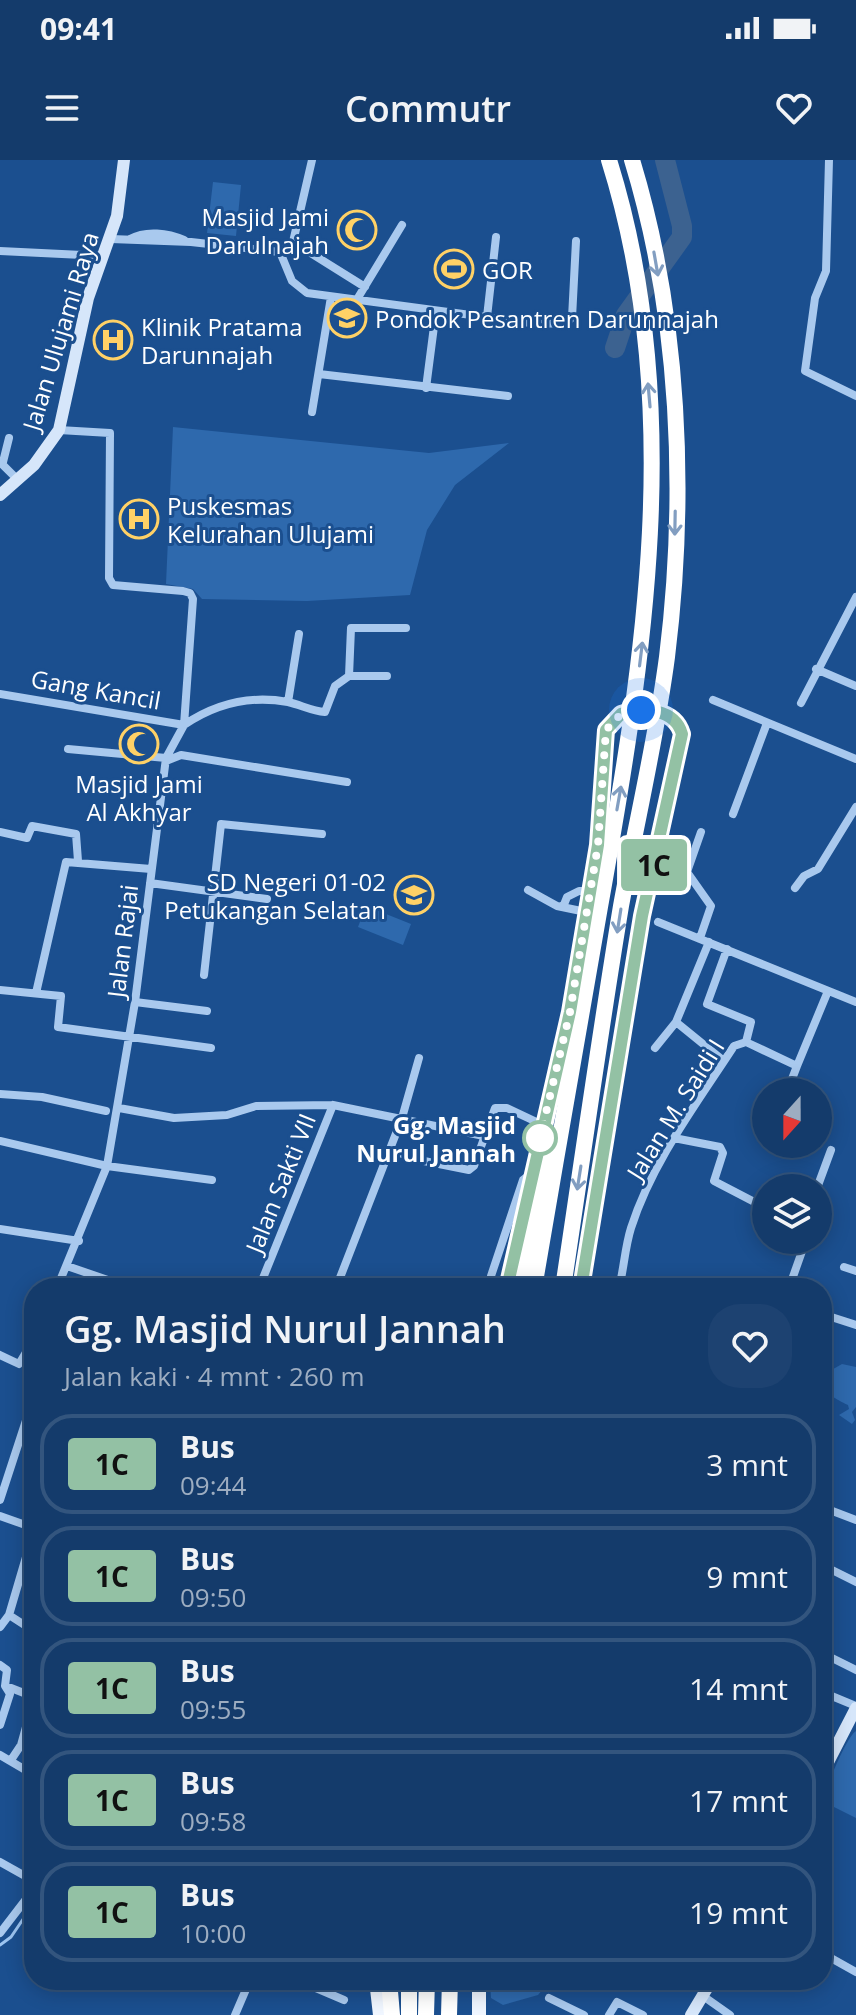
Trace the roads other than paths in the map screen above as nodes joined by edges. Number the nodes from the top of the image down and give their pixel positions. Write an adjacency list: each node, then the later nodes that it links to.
1 (124, 160): 8 (street, Jalan Ulujami Raya)
2 (312, 160): 10 (street)
3 (609, 160): 86 (highway, one-way to 3)
4 (632, 160): 109 (highway, one-way to 109)
5 (829, 160): 22 (street)
6 (402, 225): 14 (street)
7 (496, 237): 18 (street)
8 (111, 239): 12 (street); 13 (street, Jalan Ulujami Raya)
9 (576, 241): 18 (street)
10 (293, 242): 12 (street); 14 (street)
11 (0, 251): 13 (street)
12 (280, 252): 15 (street)
13 (103, 256): 24 (street, Jalan Ulujami Raya)
14 (365, 287): 16 (street)
15 (331, 297): 16 (street); 19 (street)
16 (356, 301): 17 (street)
17 (436, 311): 18 (street); 20 (street)
18 (487, 317)
19 (319, 374): 20 (street); 23 (street)
20 (426, 388): 21 (street)
21 (508, 396)
22 (856, 396)
23 (312, 412)
24 (59, 430): 27 (street, Jalan Ulujami Raya); 41 (street)
25 (9, 438): 26 (street)
26 (1, 462): 27 (street)
27 (18, 480): 28 (street, Jalan Ulujami Raya)
28 (0, 495)
29 (856, 597): 32 (street)
30 (406, 628): 33 (street)
31 (299, 634): 38 (street)
32 (816, 669): 35 (street); 39 (street)
33 (349, 676): 34 (street); 38 (street)
34 (387, 676)
35 (856, 686)
36 (0, 694): 41 (street, Gang Kancil)
37 (713, 700): 40 (street)
38 (288, 702): 41 (street)
39 (801, 703)
40 (767, 723): 43 (street); 47 (street)
41 (184, 725): 44 (street, Jalan Rajai)
42 (68, 749): 44 (street)
43 (856, 759)
44 (166, 760): 45 (street); 52 (street, Jalan Rajai)
45 (347, 782)
46 (856, 807): 54 (street)
47 (733, 814)
48 (0, 832): 51 (street)
49 (701, 832): 62 (street)
50 (322, 834): 55 (street)
51 (78, 861): 52 (street); 67 (street)
52 (151, 869): 53 (street, Jalan Rajai)
53 (150, 883): 55 (street); 68 (street, Jalan Rajai)
54 (795, 888)
55 (212, 890): 58 (street); 64 (street)
56 (528, 890): 59 (street)
57 (590, 891): 59 (street); 60 (main road); 110 (main road)
58 (267, 899)
59 (563, 907): 60 (street)
60 (586, 912): 85 (main road)
61 (658, 922): 62 (street)
62 (704, 940): 63 (street); 71 (street)
63 (727, 949): 66 (street); 73 (street)
64 (204, 975)
65 (0, 990): 67 (street)
66 (828, 991): 69 (street); 78 (street)
67 (36, 993): 72 (street)
68 (135, 1002): 70 (street); 72 (street, Jalan Rajai)
69 (856, 1002)
70 (207, 1011)
71 (676, 1022): 75 (street); 77 (street)
72 (129, 1038): 74 (street); 82 (street, Jalan Rajai)
73 (746, 1042): 77 (street, Jalan M. Saidi I); 78 (street, Jalan M. Saidi I)
74 (211, 1048)
75 (655, 1048)
76 (419, 1058): 84 (street)
77 (724, 1061): 88 (street, Jalan M. Saidi I)
78 (797, 1066): 79 (street)
79 (792, 1078)
80 (0, 1094): 83 (street)
81 (333, 1105): 82 (street); 84 (street, Jalan Sakti VII); 103 (street, Jalan Sakti VII)
82 (119, 1108): 91 (street, Jalan Rajai)
83 (106, 1111)
84 (402, 1118): 87 (street, Jalan Sakti VII); 90 (street)
85 (543, 1125): 87 (street); 92 (main road)
86 (561, 1131): 107 (highway); 108 (highway)
87 (484, 1136): 90 (street)
88 (674, 1138): 94 (street); 111 (street, Jalan M. Saidi I)
89 (0, 1141): 91 (street)
90 (390, 1150): 104 (street)
91 (107, 1166): 93 (street); 96 (street, Jalan Rajai)
92 (532, 1173): 105 (street); 106 (main road)
93 (212, 1180)
94 (752, 1201)
95 (0, 1229): 96 (street)
96 (79, 1241): 98 (street, Jalan Rajai)
97 (801, 1254): 112 (street)
98 (67, 1266): 101 (street, Jalan Rajai); 102 (street)
99 (844, 1267): 100 (street)
100 (856, 1271)
101 (62, 1278)
102 (101, 1278)
103 (263, 1278)
104 (340, 1278)
105 (492, 1278)
106 (509, 1278)
107 (523, 1278)
108 (536, 1278)
109 (565, 1278)
110 (583, 1278)
111 (621, 1278)
112 (793, 1278)
113 (832, 1317): 114 (street)
114 (856, 1325)
115 (0, 1355): 116 (street)
116 (24, 1356)
117 (24, 1427): 118 (street)
118 (0, 1500)
119 (832, 1511): 121 (street)
120 (0, 1516): 122 (street)
121 (856, 1520)
122 (24, 1525)
123 (832, 1570): 125 (street)
124 (24, 1580): 126 (street)
125 (856, 1582)
126 (9, 1615): 127 (street); 128 (street)
127 (24, 1625)
128 (0, 1627)
129 (832, 1658): 131 (street)
130 (0, 1665): 132 (street)
131 (856, 1670)
132 (5, 1686): 133 (street); 136 (street)
133 (24, 1694)
134 (832, 1696): 135 (street)
135 (856, 1707): 138 (street)
136 (0, 1725)
137 (24, 1734): 140 (street)
138 (832, 1754)
139 (0, 1755): 140 (street)
140 (11, 1760): 141 (street)
141 (24, 1768)
142 (0, 1862): 143 (street)
143 (24, 1869)
144 (24, 1902): 145 (street)
145 (0, 1933)
146 (832, 1959): 147 (street)
147 (856, 1972)
148 (246, 1990): 160 (street)
149 (320, 1990): 159 (street)
150 (377, 1990): 161 (main road)
151 (390, 1990): 162 (highway)
152 (409, 1990): 163 (highway)
153 (427, 1990): 164 (highway)
154 (450, 1990): 165 (highway)
155 (479, 1990): 166 (main road)
156 (706, 1990): 170 (street)
157 (709, 1990): 171 (street)
158 (549, 1998): 167 (street)
159 (344, 2000)
160 (235, 2015)
161 (380, 2015)
162 (392, 2015)
163 (409, 2015)
164 (426, 2015)
165 (449, 2015)
166 (479, 2015)
167 (584, 2015)
168 (609, 2015): 169 (street)
169 (643, 2015)
170 (691, 2015)
171 (730, 2015)

